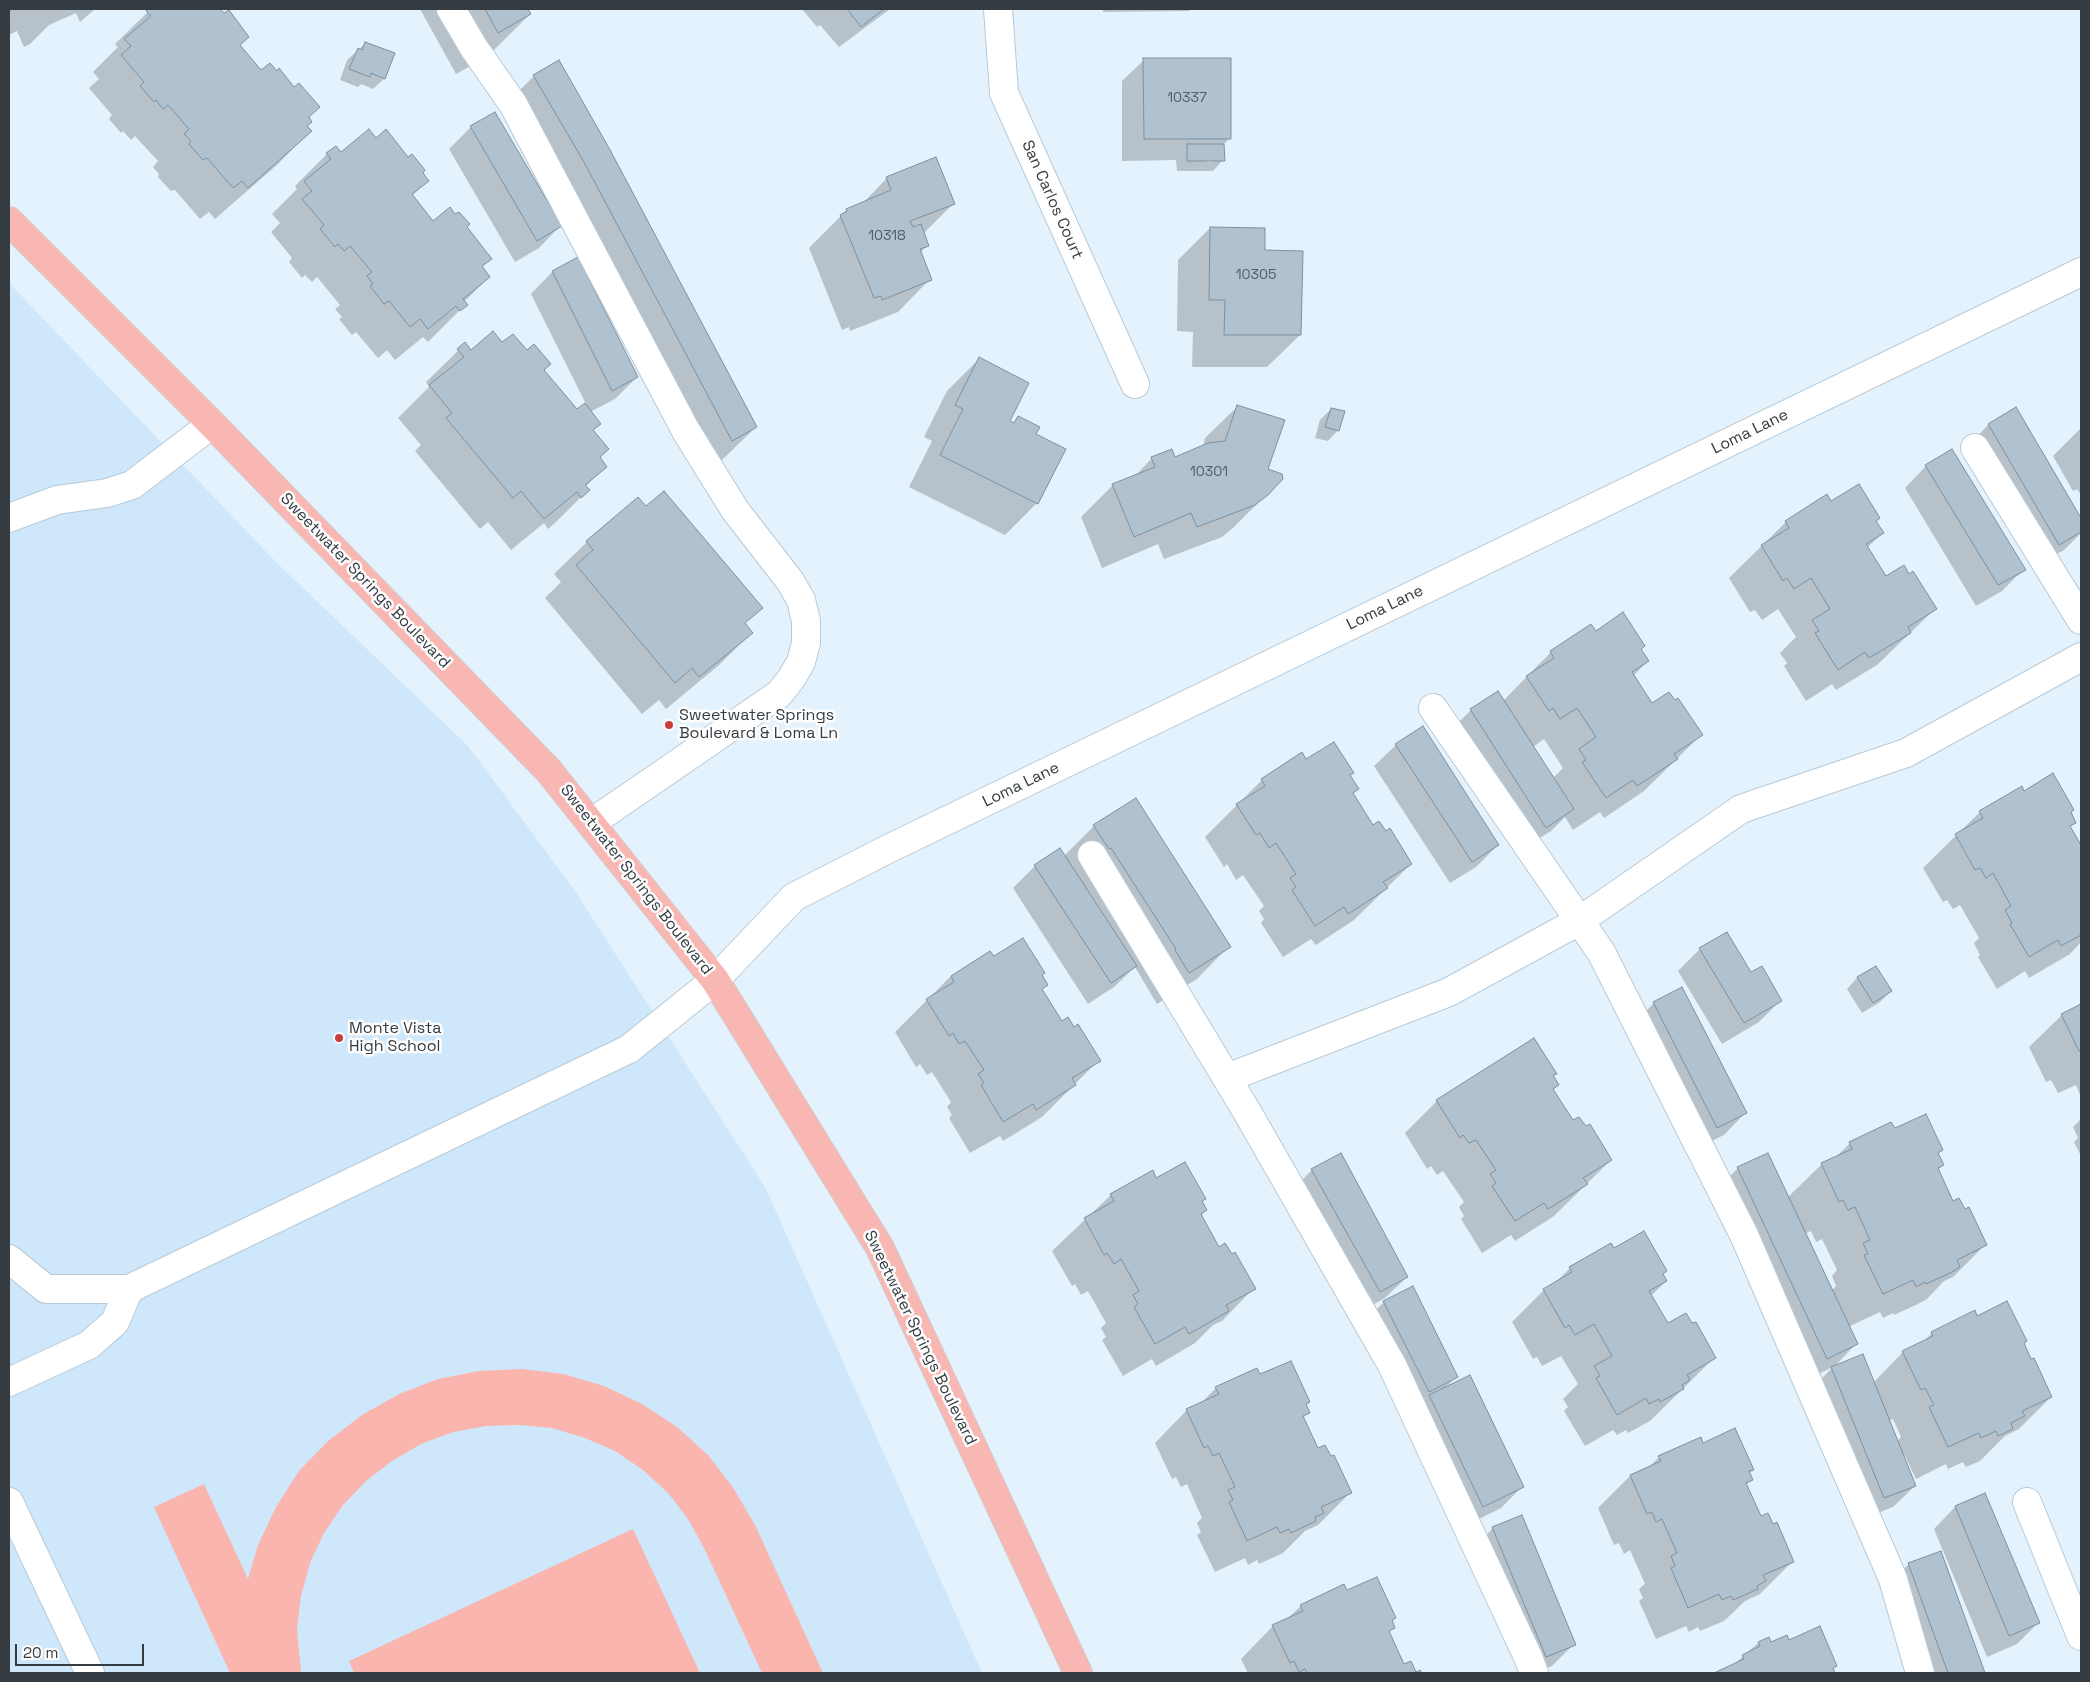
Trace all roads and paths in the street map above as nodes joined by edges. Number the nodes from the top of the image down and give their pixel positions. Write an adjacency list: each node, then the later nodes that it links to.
1 (451, 9): 12 (street)
2 (998, 9): 5 (street, San Carlos Court)
3 (9, 221): 6 (main road, Sweetwater Springs Boulevard)
4 (2081, 272): 15 (street, Loma Lane)
5 (1135, 384)
6 (212, 424): 8 (street); 12 (main road, Sweetwater Springs Boulevard)
7 (1975, 448): 9 (street)
8 (9, 518)
9 (2081, 620)
10 (2081, 657): 14 (street)
11 (1433, 708): 14 (street)
12 (591, 822): 15 (main road, Sweetwater Springs Boulevard)
13 (1092, 855): 16 (street)
14 (1578, 921): 16 (street); 26 (street)
15 (715, 980): 18 (street, Loma Lane); 24 (main road, Sweetwater Springs Boulevard)
16 (1227, 1078): 25 (street)
17 (9, 1259): 18 (street)
18 (129, 1290): 19 (street)
19 (9, 1382)
20 (9, 1502): 23 (street)
21 (2027, 1502): 22 (street)
22 (2081, 1636)
23 (90, 1673)
24 (1078, 1673)
25 (1534, 1673)
26 (1920, 1673)

